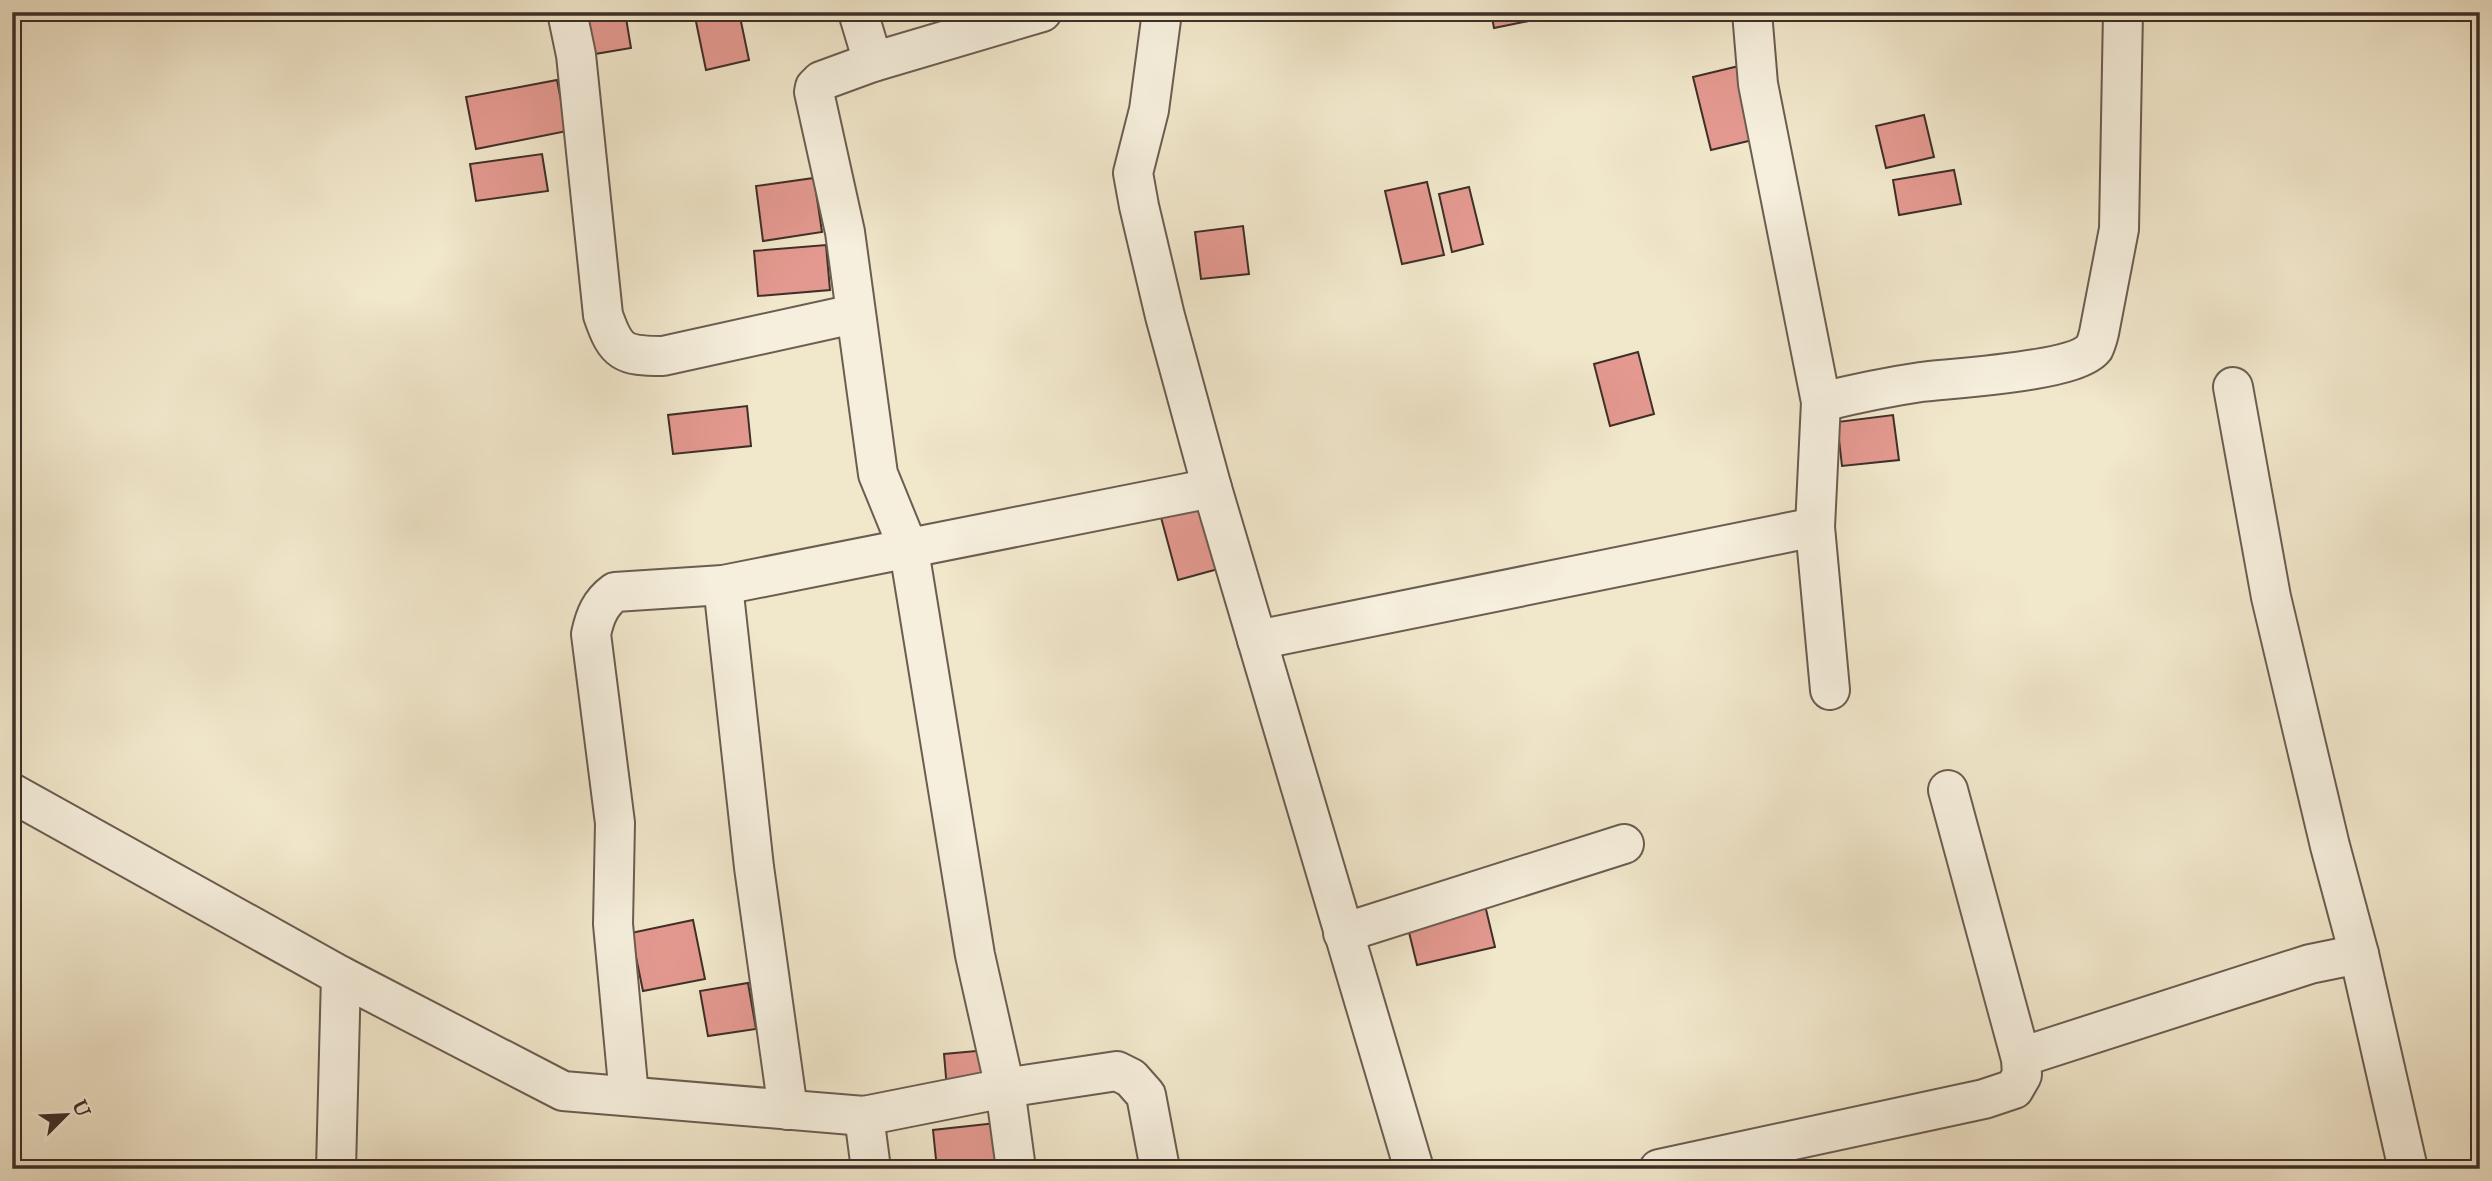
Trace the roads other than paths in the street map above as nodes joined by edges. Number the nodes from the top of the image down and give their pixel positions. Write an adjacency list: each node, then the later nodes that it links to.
1 (567, 12): 8 (street)
2 (858, 12): 7 (street)
3 (1042, 12): 7 (street)
4 (1162, 12): 11 (street)
5 (1752, 12): 10 (street)
6 (2123, 12): 10 (street)
7 (873, 62): 8 (street)
8 (854, 314): 13 (street)
9 (2233, 387): 21 (street)
10 (1821, 402): 12 (street)
11 (1212, 488): 13 (street); 15 (street)
12 (1815, 527): 15 (street); 16 (street)
13 (909, 550): 14 (street); 24 (street)
14 (723, 585): 25 (street); 26 (street)
15 (1257, 640): 20 (street)
16 (1830, 690)
17 (1948, 790): 23 (street)
18 (12, 793): 22 (street)
19 (1624, 844): 20 (street)
20 (1343, 933): 32 (street)
21 (2359, 954): 23 (street); 34 (street)
22 (341, 976): 25 (street); 28 (street)
23 (2021, 1057): 33 (street)
24 (1005, 1088): 27 (street); 30 (street); 31 (street)
25 (629, 1096): 26 (street)
26 (788, 1110): 27 (street)
27 (864, 1116): 29 (street)
28 (336, 1169)
29 (871, 1169)
30 (1016, 1169)
31 (1160, 1169)
32 (1414, 1169)
33 (1660, 1169)
34 (2408, 1169)

